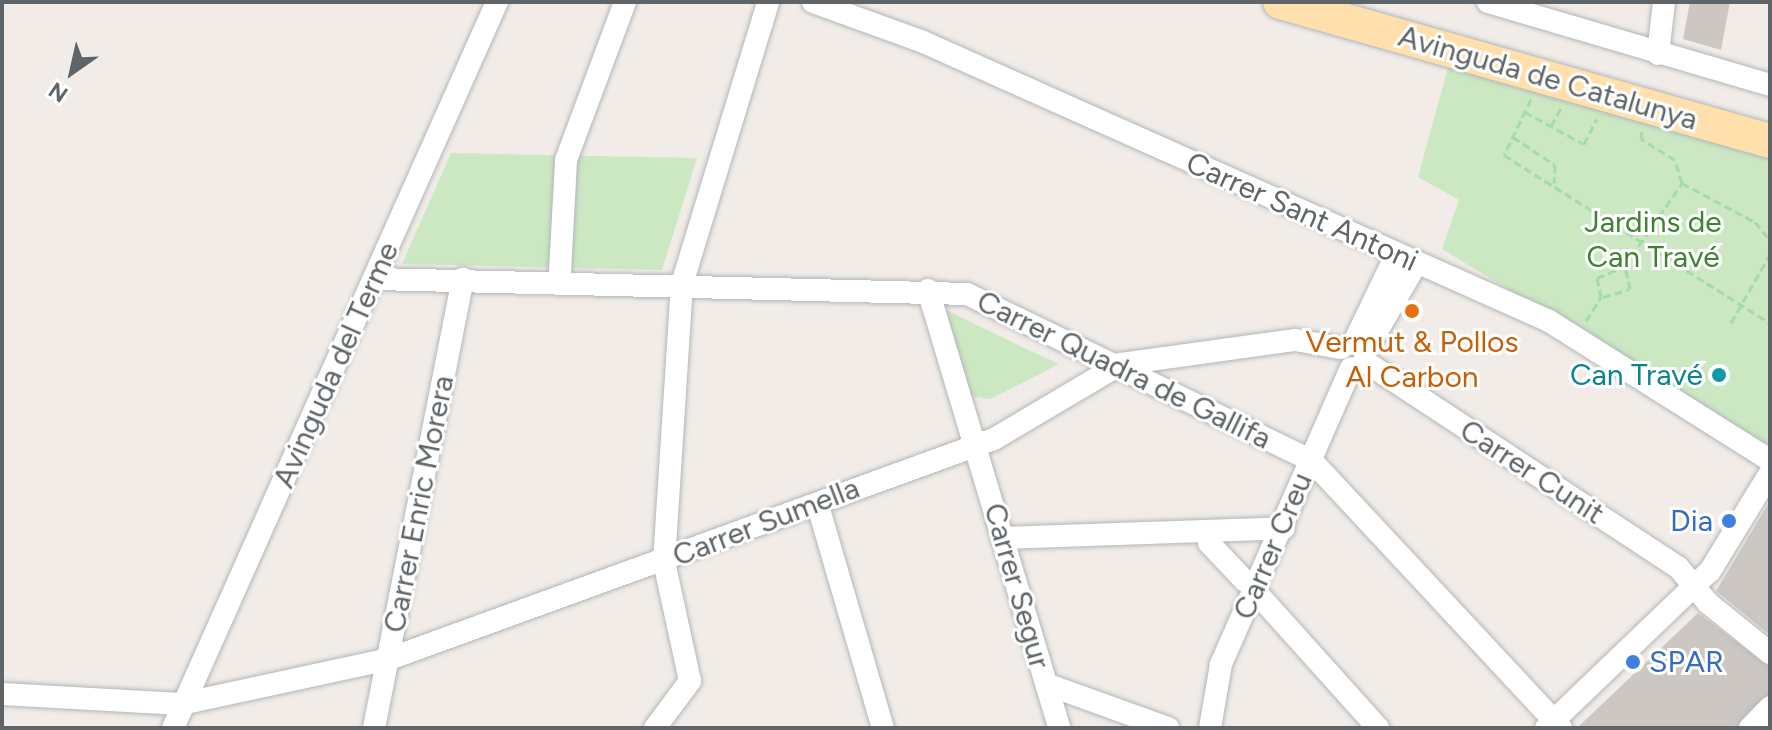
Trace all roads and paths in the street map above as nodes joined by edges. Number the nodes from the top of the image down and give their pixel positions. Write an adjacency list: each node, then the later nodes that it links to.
1 (497, 2): 27 (street, Avinguda del Terme)
2 (625, 2): 26 (street)
3 (768, 2): 29 (street)
4 (1280, 2): 19 (main road, Avinguda de Catalunya)
5 (1326, 2): 17 (main road, Avinguda de Catalunya)
6 (1488, 2): 9 (street, Avinguda de Catalunya)
7 (1664, 2): 9 (street)
8 (823, 3): 24 (street, Carrer Sant Antoni)
9 (1658, 54): 10 (street, Avinguda de Catalunya)
10 (1770, 85)
11 (1535, 93): 14 (path)
12 (1550, 97): 16 (path)
13 (1589, 108): 16 (path)
14 (1525, 112): 16 (path); 18 (path)
15 (1643, 124): 21 (path)
16 (1551, 126)
17 (1770, 128)
18 (1513, 137): 20 (path); 20 (path)
19 (1770, 141)
20 (1554, 183): 33 (path)
21 (1682, 183): 22 (path); 25 (path)
22 (1770, 239)
23 (1770, 254): 32 (path)
24 (1406, 259): 35 (street, Carrer Creu); 39 (street, Carrer Sant Antoni)
25 (1625, 266): 31 (path); 31 (path)
26 (560, 272)
27 (376, 279): 28 (street, Carrer Quadra de Gallifa); 52 (street, Avinguda del Terme)
28 (463, 279): 29 (street, Carrer Quadra de Gallifa); 49 (street, Carrer Enric Morera)
29 (682, 284): 30 (street, Carrer Quadra de Gallifa); 45 (street)
30 (928, 290): 36 (street, Carrer Quadra de Gallifa); 37 (street, Carrer Segur)
31 (1601, 297): 34 (path)
32 (1731, 323)
33 (1770, 323)
34 (1580, 331)
35 (1355, 354): 36 (street, Carrer Sumella); 38 (street, Carrer Creu); 47 (street, Carrer Cunit)
36 (1121, 364): 37 (street, Carrer Sumella); 38 (street, Carrer Quadra de Gallifa)
37 (978, 443): 41 (street, Carrer Sumella); 43 (street, Carrer Segur)
38 (1311, 460): 42 (street, Carrer Creu); 54 (street, Carrer Quadra de Gallifa)
39 (1770, 460)
40 (1770, 473): 47 (street)
41 (818, 506): 45 (street, Carrer Sumella); 58 (street)
42 (1284, 528): 43 (street); 46 (street, Carrer Creu)
43 (1002, 538): 50 (street, Carrer Segur)
44 (1209, 543): 46 (street)
45 (664, 562): 49 (street, Carrer Sumella); 57 (street)
46 (1250, 587): 61 (street, Carrer Creu); 62 (street)
47 (1693, 589): 48 (street, Carrer Cunit); 54 (street)
48 (1770, 653)
49 (389, 659): 52 (street, Carrer Sumella); 56 (street, Carrer Enric Morera)
50 (1046, 684): 59 (street, Carrer Segur); 60 (street)
51 (2, 694): 52 (street, Carrer Sumella)
52 (181, 704): 55 (street, Avinguda del Terme)
53 (1770, 707): 63 (street)
54 (1554, 725)
55 (173, 728)
56 (374, 728)
57 (655, 728)
58 (883, 728)
59 (1059, 728)
60 (1168, 728)
61 (1210, 728)
62 (1378, 728)
63 (1750, 728)

